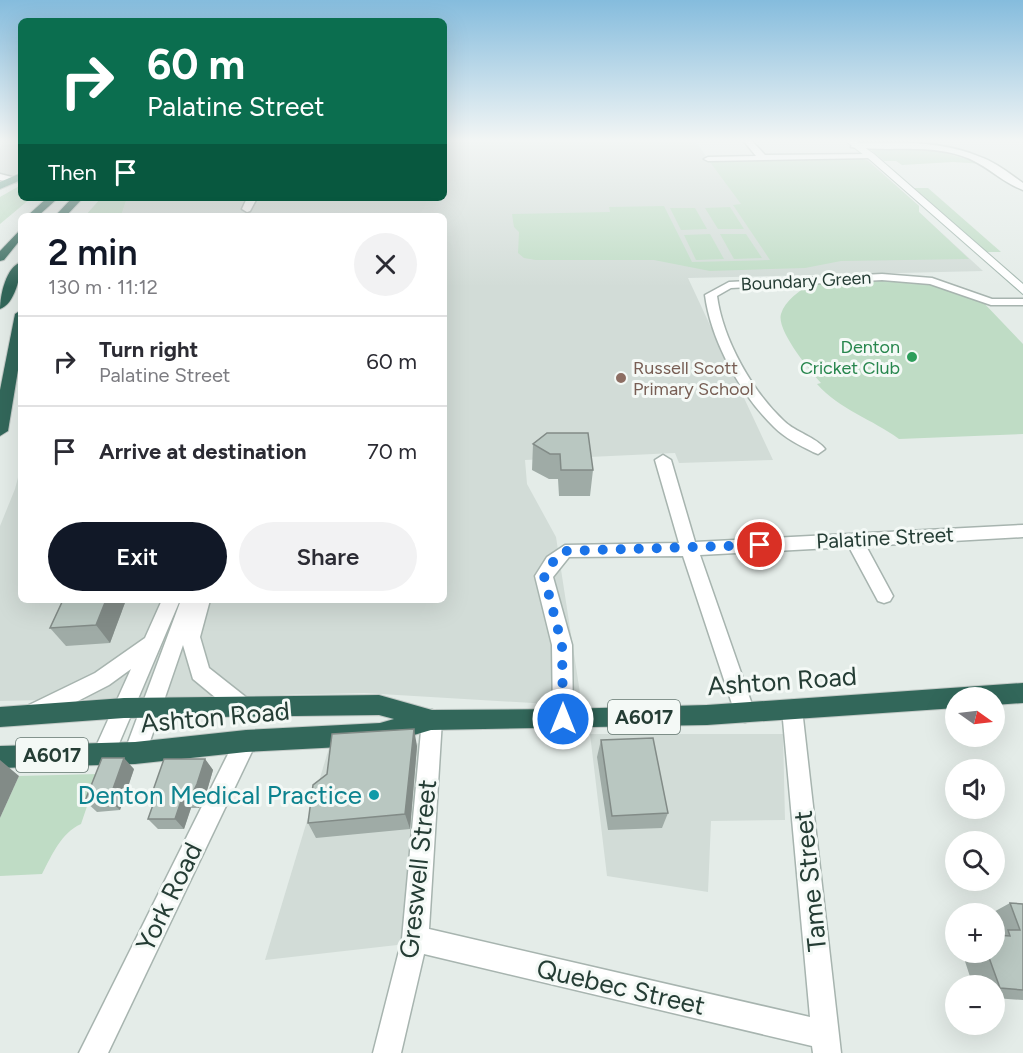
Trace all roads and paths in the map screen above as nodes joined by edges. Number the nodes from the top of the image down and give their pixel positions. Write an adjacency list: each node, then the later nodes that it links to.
1 (909, 189): 13 (street)
2 (51, 201): 6 (highway)
3 (75, 201): 7 (highway)
4 (251, 201): 5 (street)
5 (247, 209)
6 (37, 213)
7 (64, 213)
8 (18, 228): 10 (highway)
9 (18, 236): 11 (highway)
10 (0, 243)
11 (0, 258)
12 (18, 271): 15 (highway)
13 (1023, 290)
14 (1023, 302): 18 (street, Boundary Green)
15 (0, 304)
16 (18, 331): 17 (highway)
17 (0, 431)
18 (818, 449)
19 (663, 460): 22 (street)
20 (1023, 531): 21 (street, Palatine Street)
21 (854, 540): 22 (street, Palatine Street); 23 (street)
22 (689, 549): 35 (street); 38 (street, Palatine Street)
23 (884, 596)
24 (170, 603): 27 (street)
25 (189, 603): 32 (street)
26 (200, 603): 31 (street)
27 (153, 642): 33 (street); 36 (street)
28 (1023, 693): 29 (highway)
29 (1005, 694)
30 (945, 699): 34 (highway, Ashton Road / A6017)
31 (240, 705): 32 (highway, Ashton Road / A6017); 39 (highway, Ashton Road / A6017)
32 (152, 707): 33 (highway, Ashton Road / A6017); 42 (street)
33 (124, 708): 36 (highway, Ashton Road / A6017); 41 (street)
34 (792, 709): 35 (highway, Ashton Road / A6017); 45 (street, Tame Street)
35 (745, 713): 38 (highway, Ashton Road / A6017)
36 (27, 716): 37 (highway, Ashton Road / A6017)
37 (0, 717)
38 (563, 719): 39 (highway, Ashton Road / A6017)
39 (432, 720): 40 (highway, Ashton Road / A6017); 44 (street, Greswell Street)
40 (246, 741): 42 (highway, Ashton Road / A6017); 46 (street, York Road)
41 (104, 753): 42 (highway, Ashton Road / A6017); 43 (highway, Ashton Road / A6017)
42 (135, 753)
43 (0, 757)
44 (416, 939): 45 (street, Quebec Street); 47 (street, Greswell Street)
45 (827, 1044)
46 (93, 1053)
47 (387, 1053)

